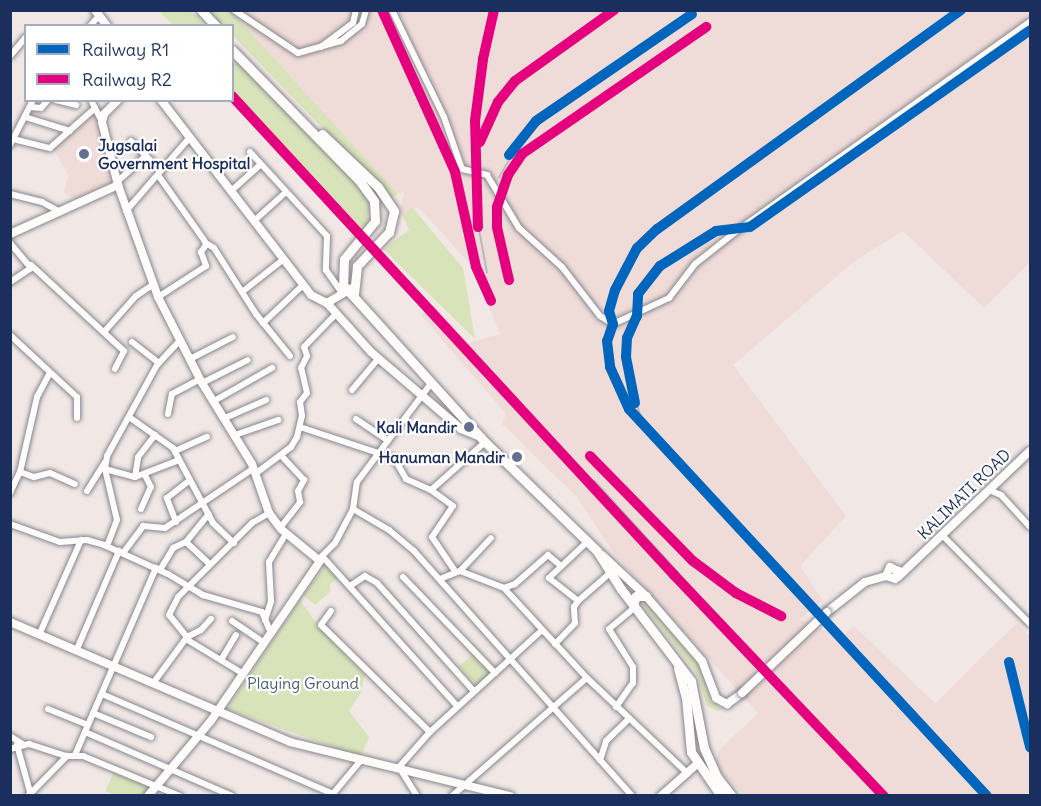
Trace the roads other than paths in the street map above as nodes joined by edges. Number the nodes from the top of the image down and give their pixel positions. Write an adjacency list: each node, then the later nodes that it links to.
1 (194, 10): 8 (main road)
2 (201, 10): 9 (main road)
3 (234, 10): 12 (street)
4 (356, 10): 12 (street)
5 (366, 10): 12 (street)
6 (392, 10): 7 (street)
7 (1030, 22)
8 (206, 24)
9 (214, 24)
10 (24, 39): 14 (street)
11 (234, 44): 40 (main road)
12 (320, 47)
13 (234, 52): 39 (main road)
14 (10, 56)
15 (46, 102): 20 (street)
16 (93, 102): 21 (street)
17 (116, 102): 24 (street)
18 (163, 102): 26 (street)
19 (75, 103): 23 (street)
20 (32, 104): 22 (street)
21 (95, 108): 23 (street); 24 (street)
22 (25, 117): 25 (street); 28 (street)
23 (82, 120): 25 (street)
24 (102, 122): 33 (street)
25 (70, 131): 28 (street)
26 (190, 137): 32 (street); 34 (street)
27 (130, 141): 30 (street)
28 (12, 142)
29 (250, 152): 31 (street)
30 (146, 156): 32 (street); 33 (street)
31 (260, 165): 34 (street); 35 (street)
32 (159, 173): 37 (street); 44 (street)
33 (118, 183): 37 (street); 38 (street)
34 (231, 191): 41 (street)
35 (286, 192): 41 (street); 50 (street)
36 (10, 194): 38 (street)
37 (126, 211): 48 (street)
38 (61, 213): 42 (street)
39 (376, 215): 40 (main road); 50 (main road)
40 (394, 220): 50 (main road)
41 (254, 221): 45 (street)
42 (10, 234)
43 (10, 243): 46 (street)
44 (206, 243): 51 (street); 52 (street)
45 (284, 259): 49 (street); 51 (street)
46 (31, 265): 47 (street); 56 (street)
47 (10, 282)
48 (154, 284): 52 (street); 56 (street)
49 (303, 285): 53 (street); 55 (street)
50 (349, 291): 53 (street); 70 (main road)
51 (242, 292): 55 (street)
52 (158, 297): 59 (street)
53 (327, 303): 54 (street)
54 (335, 315): 63 (street); 81 (street)
55 (263, 323): 61 (street)
56 (104, 332): 67 (street)
57 (10, 335): 68 (street)
58 (232, 337): 62 (street)
59 (180, 340): 62 (street); 65 (street)
60 (132, 342): 65 (street)
61 (290, 356)
62 (190, 359): 69 (street)
63 (378, 359): 71 (street); 72 (street)
64 (248, 360): 69 (street)
65 (159, 363): 76 (street)
66 (272, 368): 74 (street)
67 (115, 369)
68 (50, 373): 77 (street); 94 (street)
69 (201, 381): 74 (street); 75 (street)
70 (432, 382): 72 (street); 86 (main road)
71 (352, 390)
72 (421, 394): 85 (street); 86 (street)
73 (266, 400): 78 (street)
74 (214, 401): 78 (street)
75 (168, 414)
76 (129, 417): 82 (street); 92 (street)
77 (77, 418)
78 (225, 418): 83 (street)
79 (356, 419): 85 (street)
80 (278, 420): 83 (street)
81 (300, 427): 89 (street); 90 (street)
82 (155, 435): 87 (street); 96 (street)
83 (235, 435): 93 (street)
84 (207, 437): 87 (street)
85 (387, 440): 90 (street)
86 (483, 440): 99 (street); 115 (main road)
87 (174, 451): 91 (street)
88 (1030, 451): 100 (street, KALIMATI ROAD)
89 (281, 455): 93 (street); 111 (street)
90 (377, 455): 99 (street); 105 (street)
91 (179, 460): 95 (street); 97 (street)
92 (105, 465): 96 (street); 102 (street); 118 (street)
93 (255, 471): 103 (street); 106 (street)
94 (20, 472): 98 (street); 101 (street)
95 (145, 475): 96 (street); 104 (street)
96 (135, 477)
97 (190, 480): 103 (street); 108 (street)
98 (75, 484)
99 (431, 490): 127 (street)
100 (989, 490): 110 (street); 112 (street, KALIMATI ROAD)
101 (11, 491)
102 (87, 491)
103 (202, 503): 107 (street); 108 (street)
104 (141, 509)
105 (353, 509): 121 (street); 132 (street)
106 (269, 513): 111 (street); 117 (street)
107 (208, 514): 116 (street); 117 (street)
108 (176, 522): 120 (street)
109 (10, 524): 114 (street)
110 (1030, 527)
111 (283, 531): 121 (street); 142 (street)
112 (944, 537): 122 (street, KALIMATI ROAD); 144 (street)
113 (491, 538): 127 (street)
114 (81, 540): 118 (street); 147 (street)
115 (588, 541): 119 (main road); 124 (street)
116 (186, 542): 123 (street); 126 (street)
117 (234, 543): 123 (street)
118 (107, 546): 120 (street)
119 (597, 550): 128 (main road); 136 (street)
120 (121, 552): 126 (street); 152 (street)
121 (321, 557): 133 (street); 146 (street)
122 (919, 558): 125 (street, KALIMATI ROAD); 131 (street, KALIMATI ROAD)
123 (210, 564): 134 (street)
124 (561, 566): 135 (street); 137 (street)
125 (892, 566): 129 (street); 131 (street)
126 (158, 569): 134 (street); 156 (street)
127 (458, 571): 132 (street); 135 (street)
128 (610, 573): 137 (street); 138 (main road)
129 (886, 576): 131 (street); 136 (street, bridge)
130 (403, 577): 157 (street)
131 (898, 577)
132 (440, 579): 153 (street)
133 (350, 586): 161 (street); 163 (street)
134 (186, 588): 142 (street); 149 (street)
135 (504, 588): 145 (street)
136 (646, 596): 138 (main road)
137 (578, 601): 151 (street)
138 (634, 606): 155 (main road); 164 (street)
139 (332, 611): 172 (street)
140 (211, 619): 149 (street)
141 (232, 621): 150 (street)
142 (265, 621): 146 (street)
143 (10, 622): 147 (street)
144 (1030, 624)
145 (542, 630): 151 (street); 153 (street)
146 (270, 631): 150 (street)
147 (39, 635): 152 (street)
148 (236, 635): 154 (street)
149 (186, 638): 154 (street); 160 (street)
150 (263, 642): 158 (street)
151 (555, 644): 159 (street)
152 (77, 649): 156 (street)
153 (512, 658): 157 (street); 165 (street)
154 (221, 660): 158 (street)
155 (677, 663): 182 (main road); 199 (main road)
156 (114, 666): 160 (street); 162 (street)
157 (495, 673): 161 (street)
158 (242, 674): 167 (street)
159 (587, 678): 164 (street); 165 (street)
160 (154, 682): 167 (street)
161 (474, 691): 163 (street)
162 (102, 694): 168 (street); 173 (street)
163 (457, 706): 172 (street)
164 (616, 707): 169 (street)
165 (554, 708): 181 (street); 186 (street)
166 (48, 709): 170 (street)
167 (219, 710): 173 (street); 180 (street)
168 (93, 713): 170 (street); 175 (street)
169 (630, 719): 181 (street); 185 (street)
170 (88, 724): 171 (street)
171 (85, 732): 178 (street); 183 (street)
172 (430, 732): 184 (street)
173 (200, 734): 183 (street); 192 (street)
174 (10, 736): 176 (street)
175 (151, 737)
176 (20, 745): 177 (street); 179 (street); 188 (street)
177 (10, 749)
178 (75, 755): 179 (street); 187 (street)
179 (68, 756): 188 (street)
180 (362, 758): 184 (street); 192 (street)
181 (600, 760): 196 (street)
182 (697, 764): 185 (street); 198 (main road)
183 (171, 767): 187 (street); 191 (street)
184 (399, 767): 186 (street); 193 (street)
185 (688, 774): 197 (street)
186 (466, 783): 194 (street); 195 (street)
187 (156, 785): 189 (street); 190 (street)
188 (29, 794)
189 (148, 795)
190 (177, 795)
191 (232, 795)
192 (332, 795)
193 (417, 795)
194 (452, 795)
195 (510, 795)
196 (632, 795)
197 (661, 795)
198 (721, 795)
199 (732, 795)

